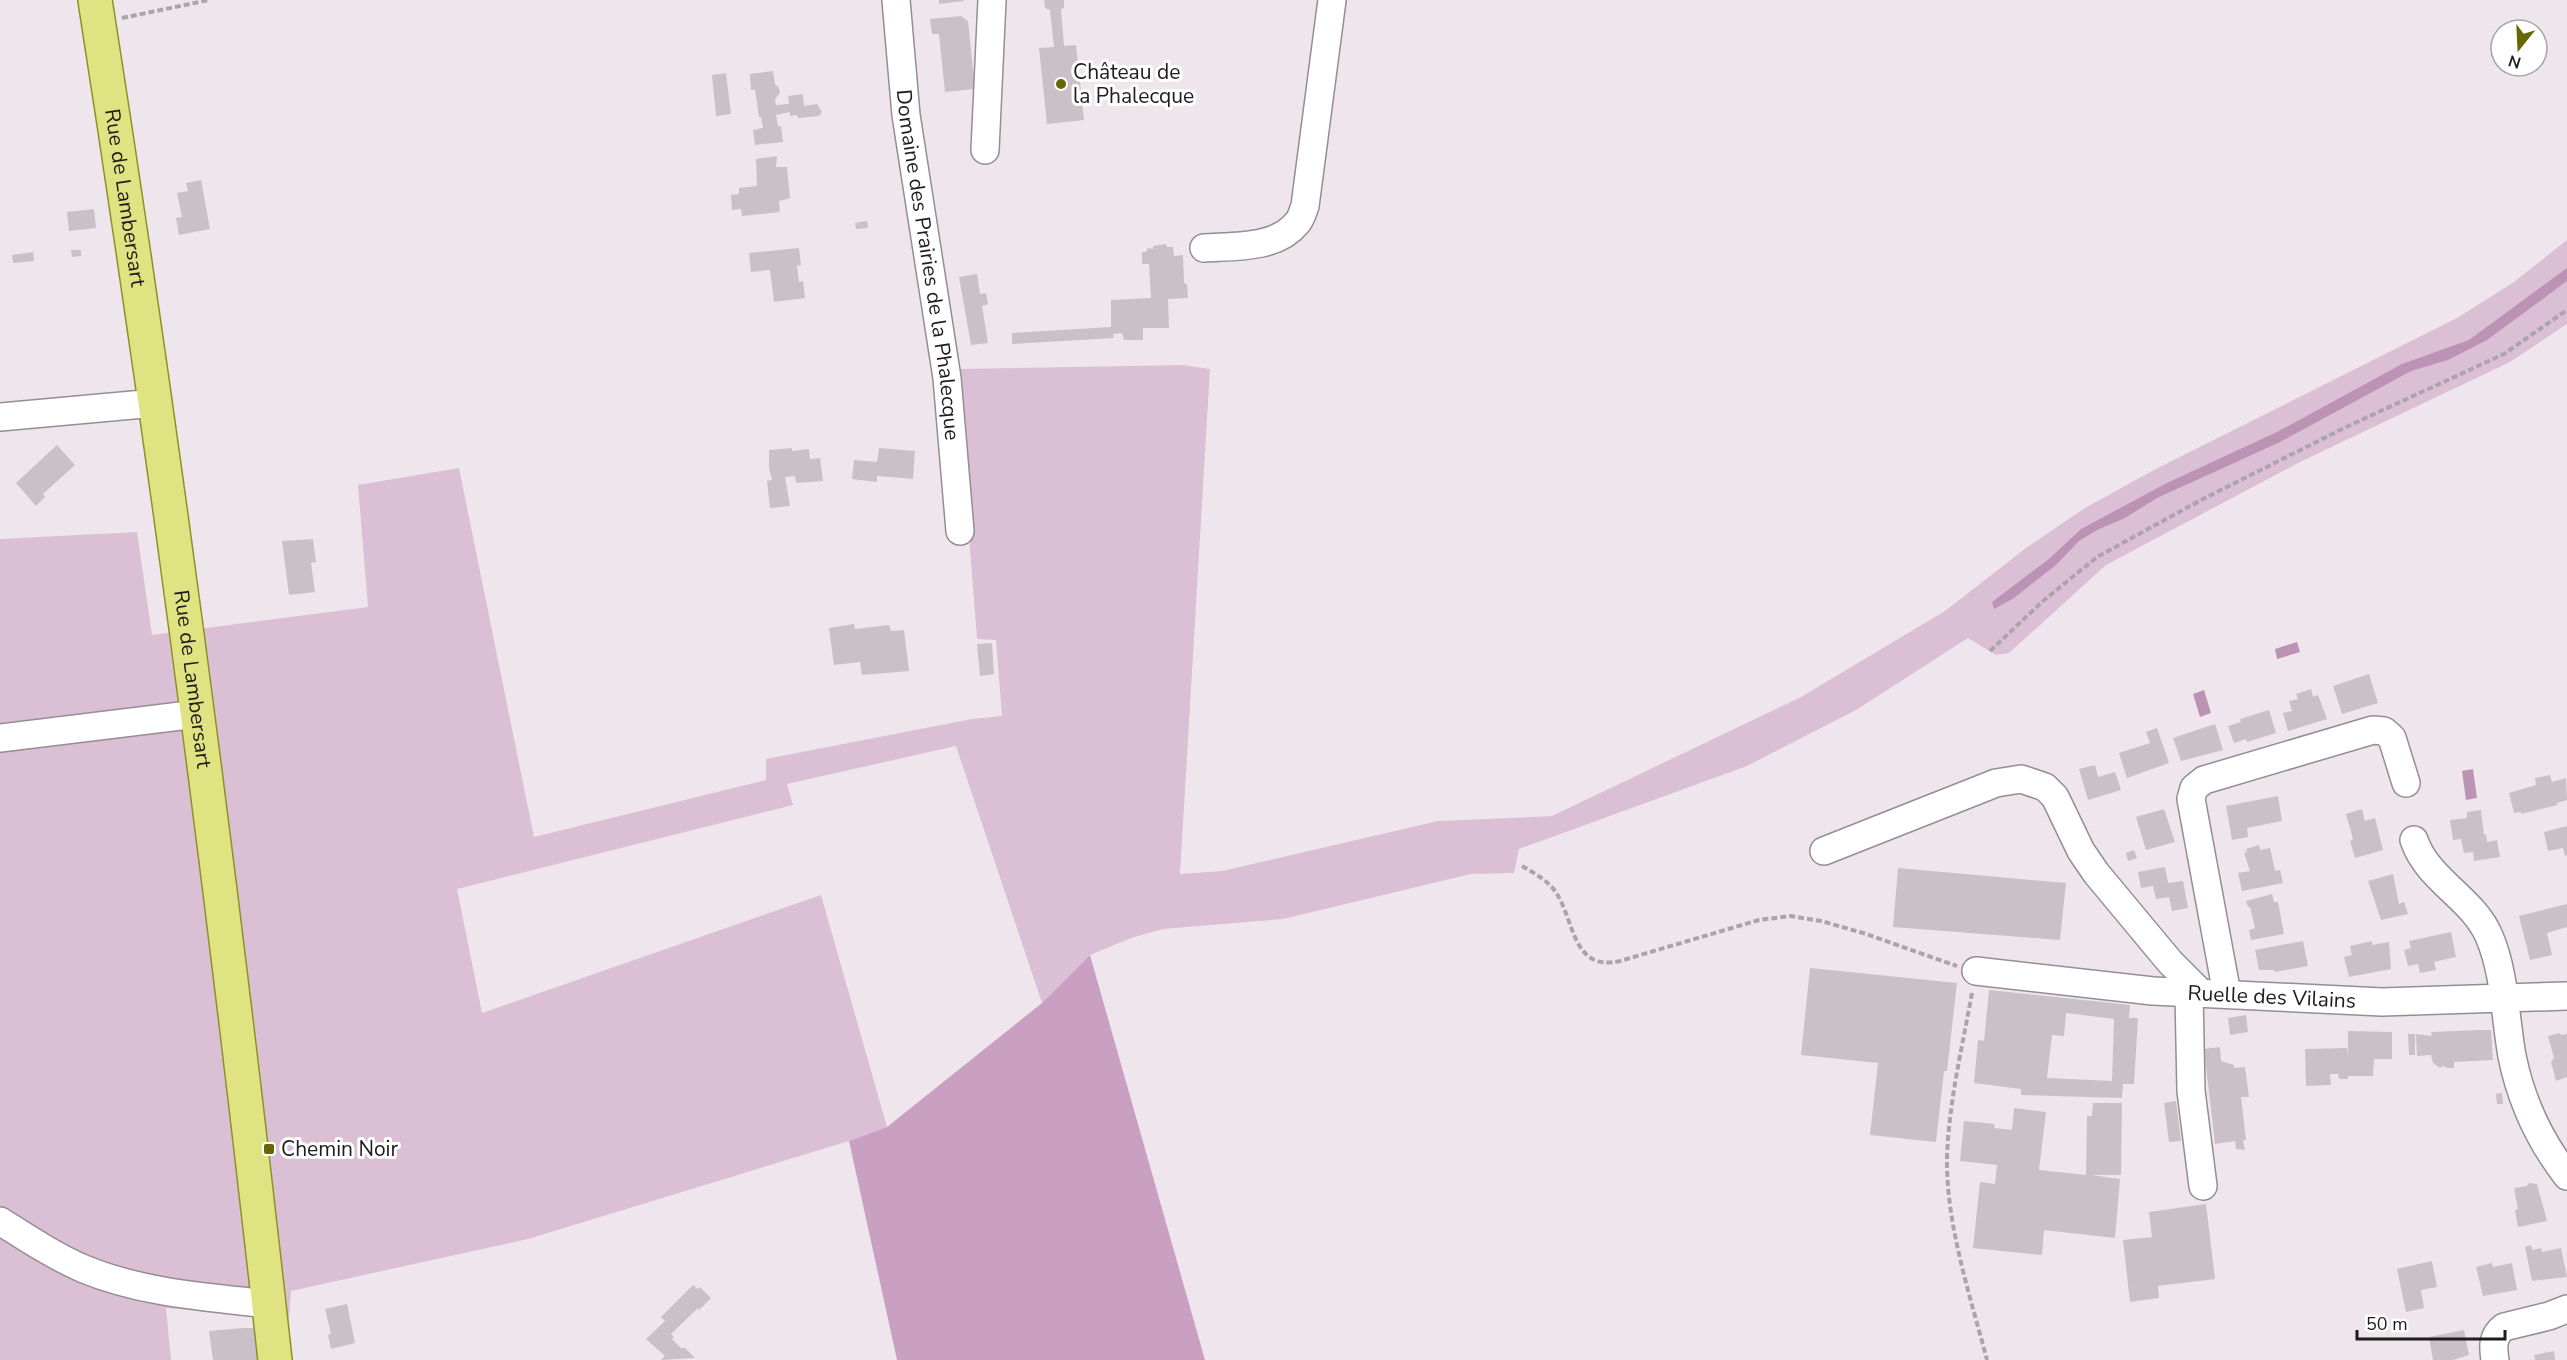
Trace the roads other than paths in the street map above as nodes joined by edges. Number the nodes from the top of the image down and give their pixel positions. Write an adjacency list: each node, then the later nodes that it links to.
1 (896, 0): 9 (street, Domaine des Prairies de la Phalecque)
2 (992, 0): 5 (street)
3 (1332, 0): 6 (street)
4 (97, 11): 7 (main road, Rue de Lambersart)
5 (985, 150)
6 (1204, 248)
7 (155, 403): 8 (street); 10 (main road, Rue de Lambersart)
8 (0, 417)
9 (960, 531)
10 (197, 714): 11 (street); 22 (main road, Rue de Lambersart)
11 (0, 738)
12 (2406, 783): 16 (street)
13 (2414, 840): 18 (street)
14 (1824, 851): 16 (street)
15 (1976, 971): 16 (street, Ruelle des Vilains)
16 (2206, 994): 18 (street, Ruelle des Vilains); 20 (street)
17 (2567, 996): 18 (street, Ruelle des Vilains)
18 (2504, 999): 19 (street)
19 (2567, 1176)
20 (2203, 1186)
21 (0, 1221): 22 (street)
22 (269, 1304): 24 (main road, Rue de Lambersart)
23 (2567, 1309): 25 (street)
24 (275, 1360)
25 (2495, 1360)

